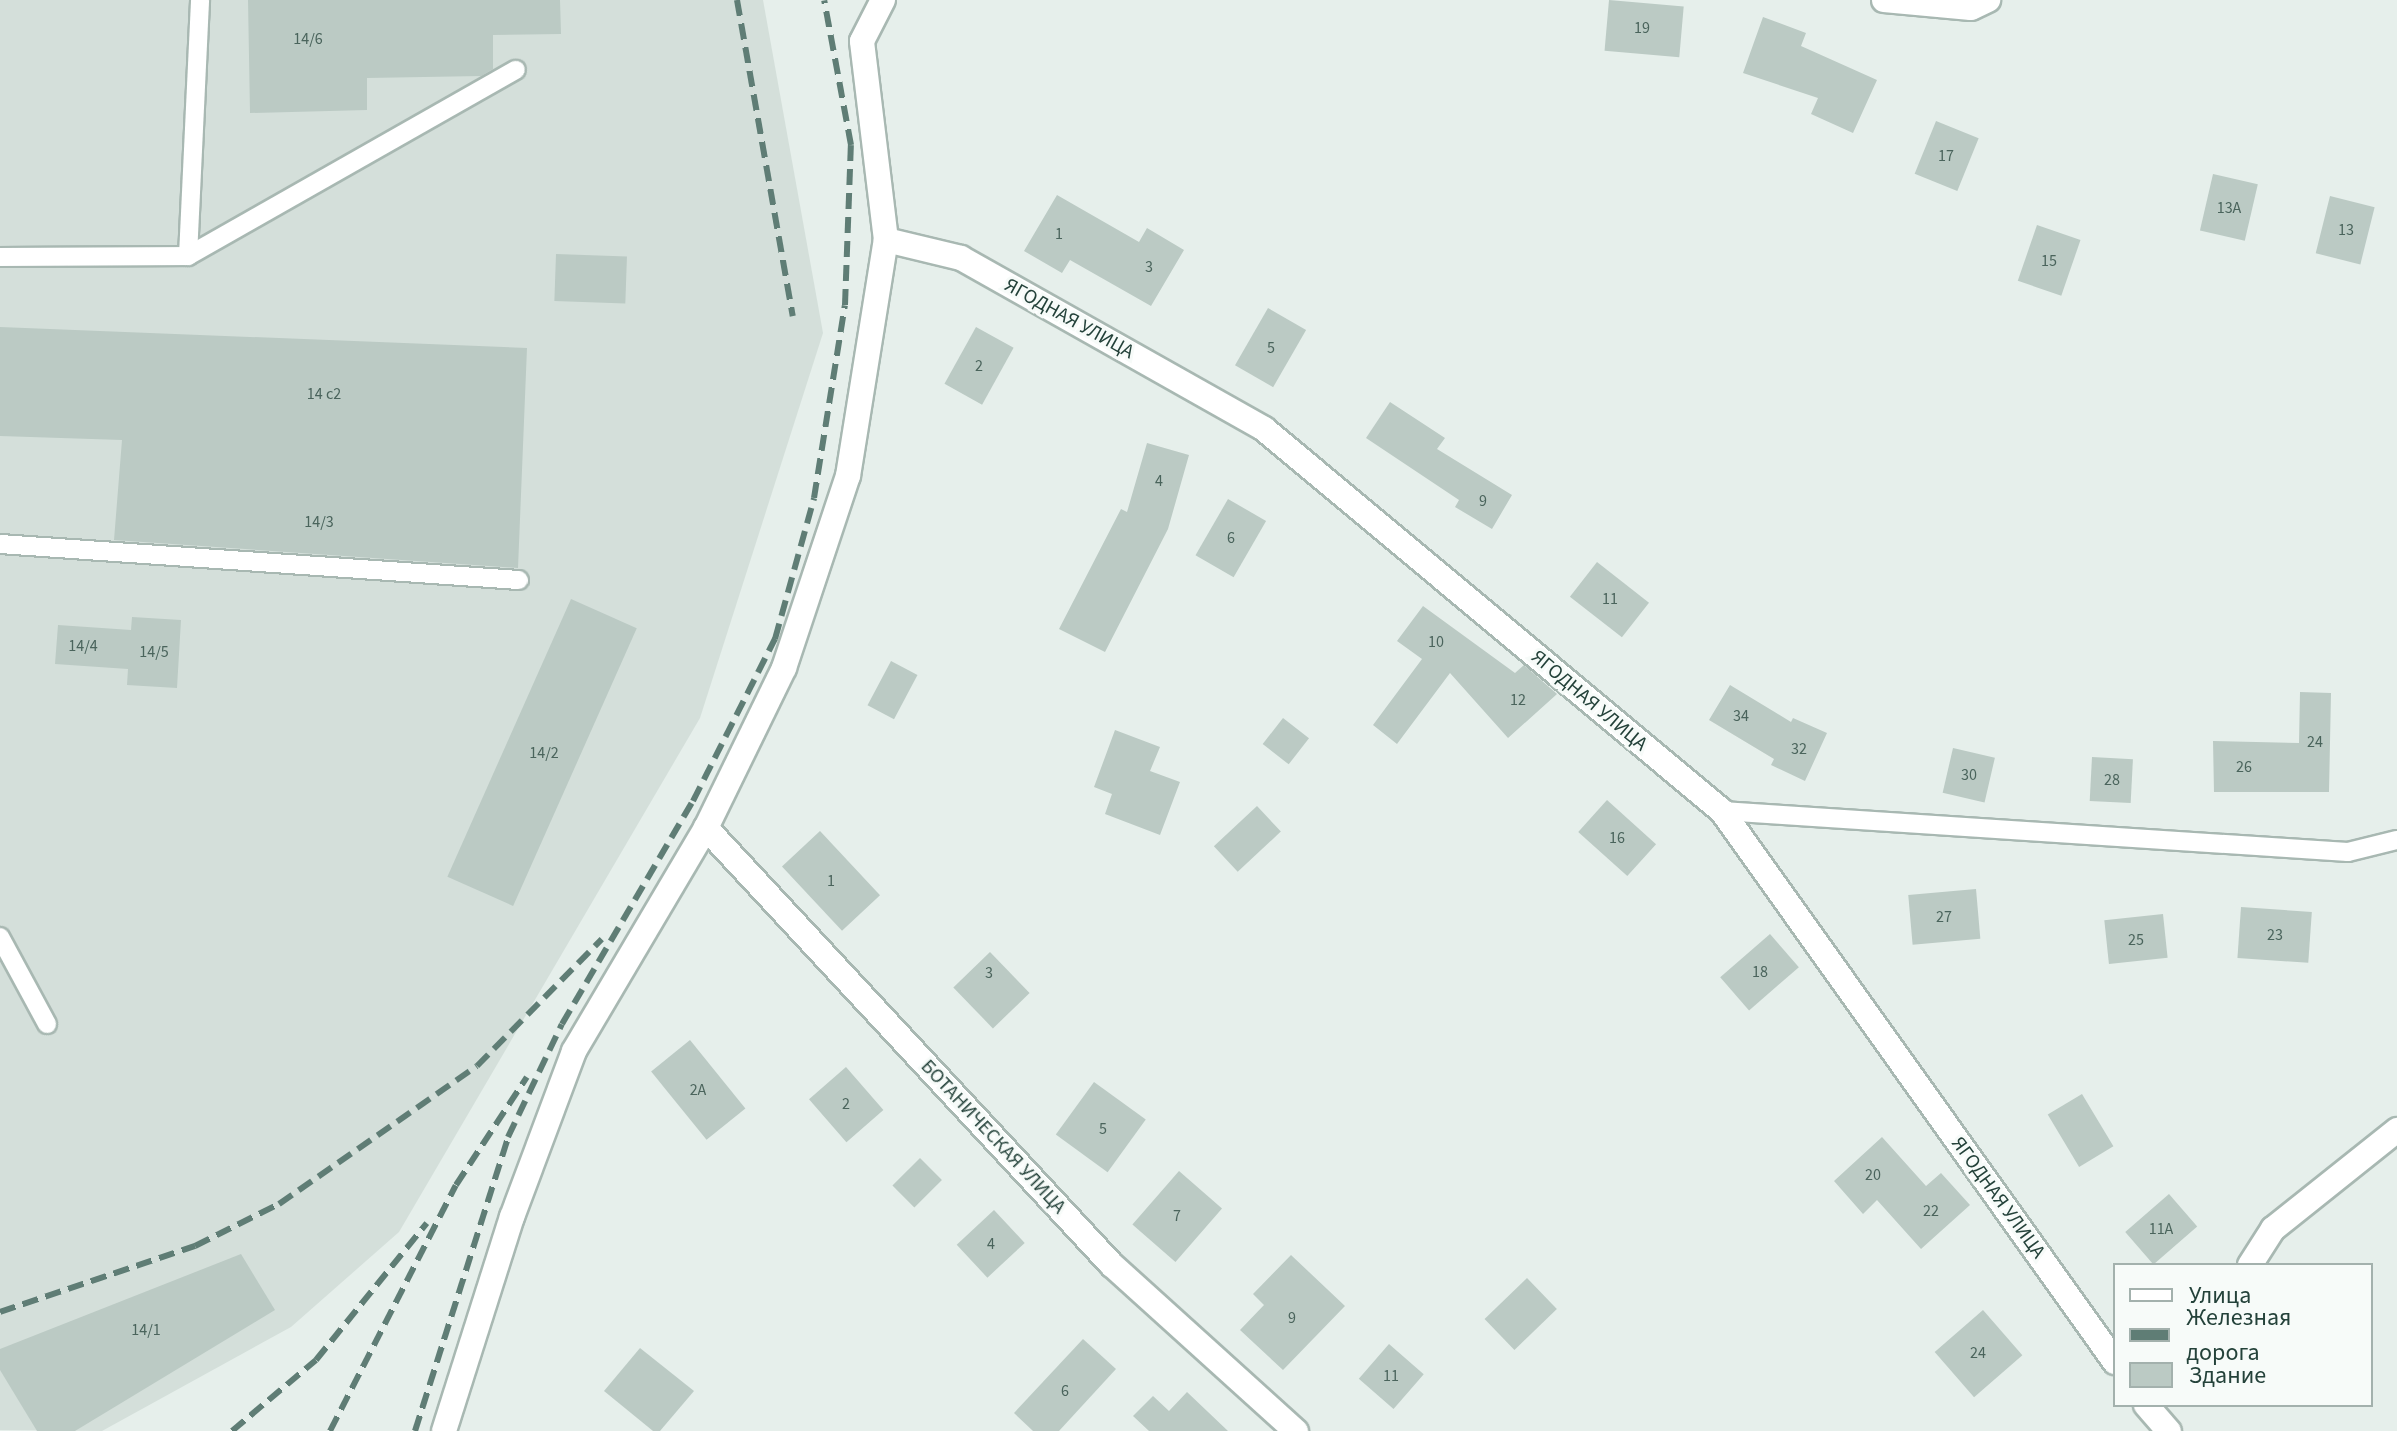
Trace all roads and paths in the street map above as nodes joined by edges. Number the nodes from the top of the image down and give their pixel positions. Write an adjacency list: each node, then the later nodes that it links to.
1 (200, 0): 7 (lane)
2 (883, 0): 6 (street)
3 (1884, 0): 4 (street)
4 (1988, 0)
5 (516, 70): 7 (lane)
6 (886, 240): 11 (street, ЯГОДНАЯ УЛИЦА); 12 (street)
7 (188, 256): 8 (lane)
8 (0, 257)
9 (0, 544): 10 (lane)
10 (519, 580)
11 (1722, 811): 13 (lane); 18 (street, ЯГОДНАЯ УЛИЦА)
12 (706, 828): 19 (street); 20 (street, БОТАНИЧЕСКАЯ УЛИЦА)
13 (2397, 840)
14 (0, 937): 15 (lane)
15 (47, 1024)
16 (2397, 1130): 17 (street)
17 (2251, 1263)
18 (2113, 1359)
19 (444, 1431)
20 (1296, 1431)

